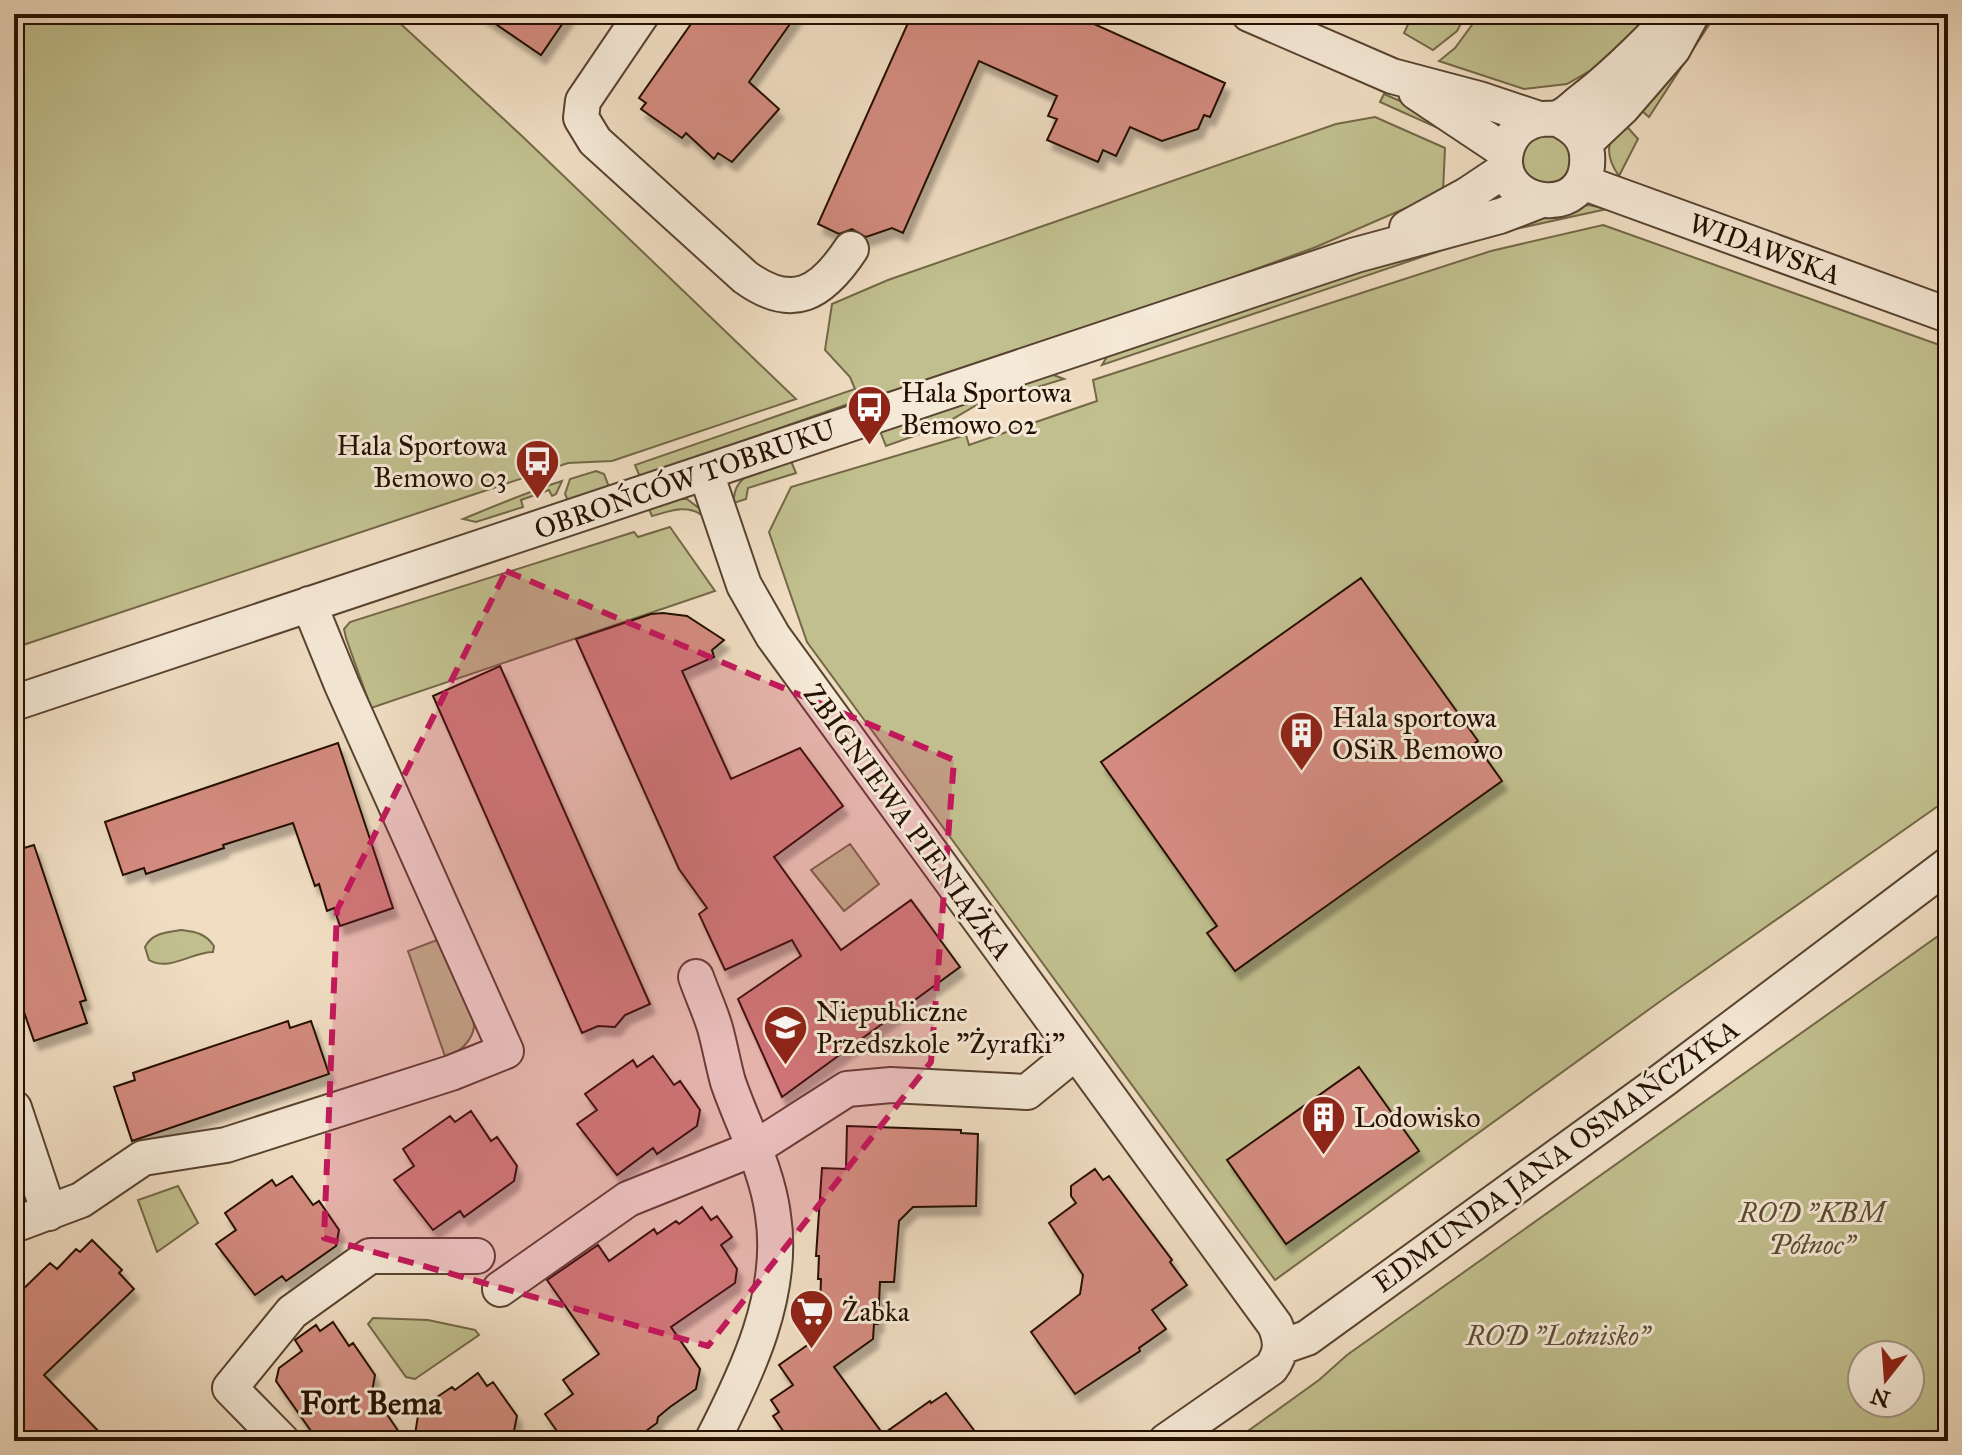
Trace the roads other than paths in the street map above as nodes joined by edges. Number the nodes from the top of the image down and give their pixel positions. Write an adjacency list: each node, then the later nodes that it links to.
1 (642, 14): 11 (street)
2 (1249, 14): 5 (street)
3 (1674, 14): 6 (street)
4 (1692, 14): 7 (street)
5 (1392, 76): 6 (street); 8 (street)
6 (1548, 119): 7 (street); 8 (street)
7 (1586, 142): 9 (street)
8 (1506, 160): 10 (street); 12 (street, OBROŃCÓW TOBRUKU)
9 (1582, 182): 10 (street); 13 (street, WIDAWSKA)
10 (1539, 201): 12 (street, OBROŃCÓW TOBRUKU)
11 (851, 249)
12 (1356, 255): 14 (street, OBROŃCÓW TOBRUKU)
13 (1948, 315)
14 (706, 473): 15 (street, OBROŃCÓW TOBRUKU); 19 (street, ZBIGNIEWA PIENIĄŻKA)
15 (309, 604): 16 (street, OBROŃCÓW TOBRUKU); 22 (street)
16 (14, 703)
17 (1948, 865): 26 (street, EDMUNDA JANA OSMAŃCZYKA)
18 (696, 977): 21 (street)
19 (1076, 1052): 21 (street); 26 (street, ZBIGNIEWA PIENIĄŻKA)
20 (14, 1108): 22 (street)
21 (755, 1148): 25 (street); 28 (street)
22 (49, 1213): 23 (street)
23 (14, 1225)
24 (477, 1256): 27 (street)
25 (500, 1289)
26 (1281, 1347): 29 (street, EDMUNDA JANA OSMAŃCZYKA)
27 (282, 1441)
28 (712, 1441)
29 (1166, 1441)

